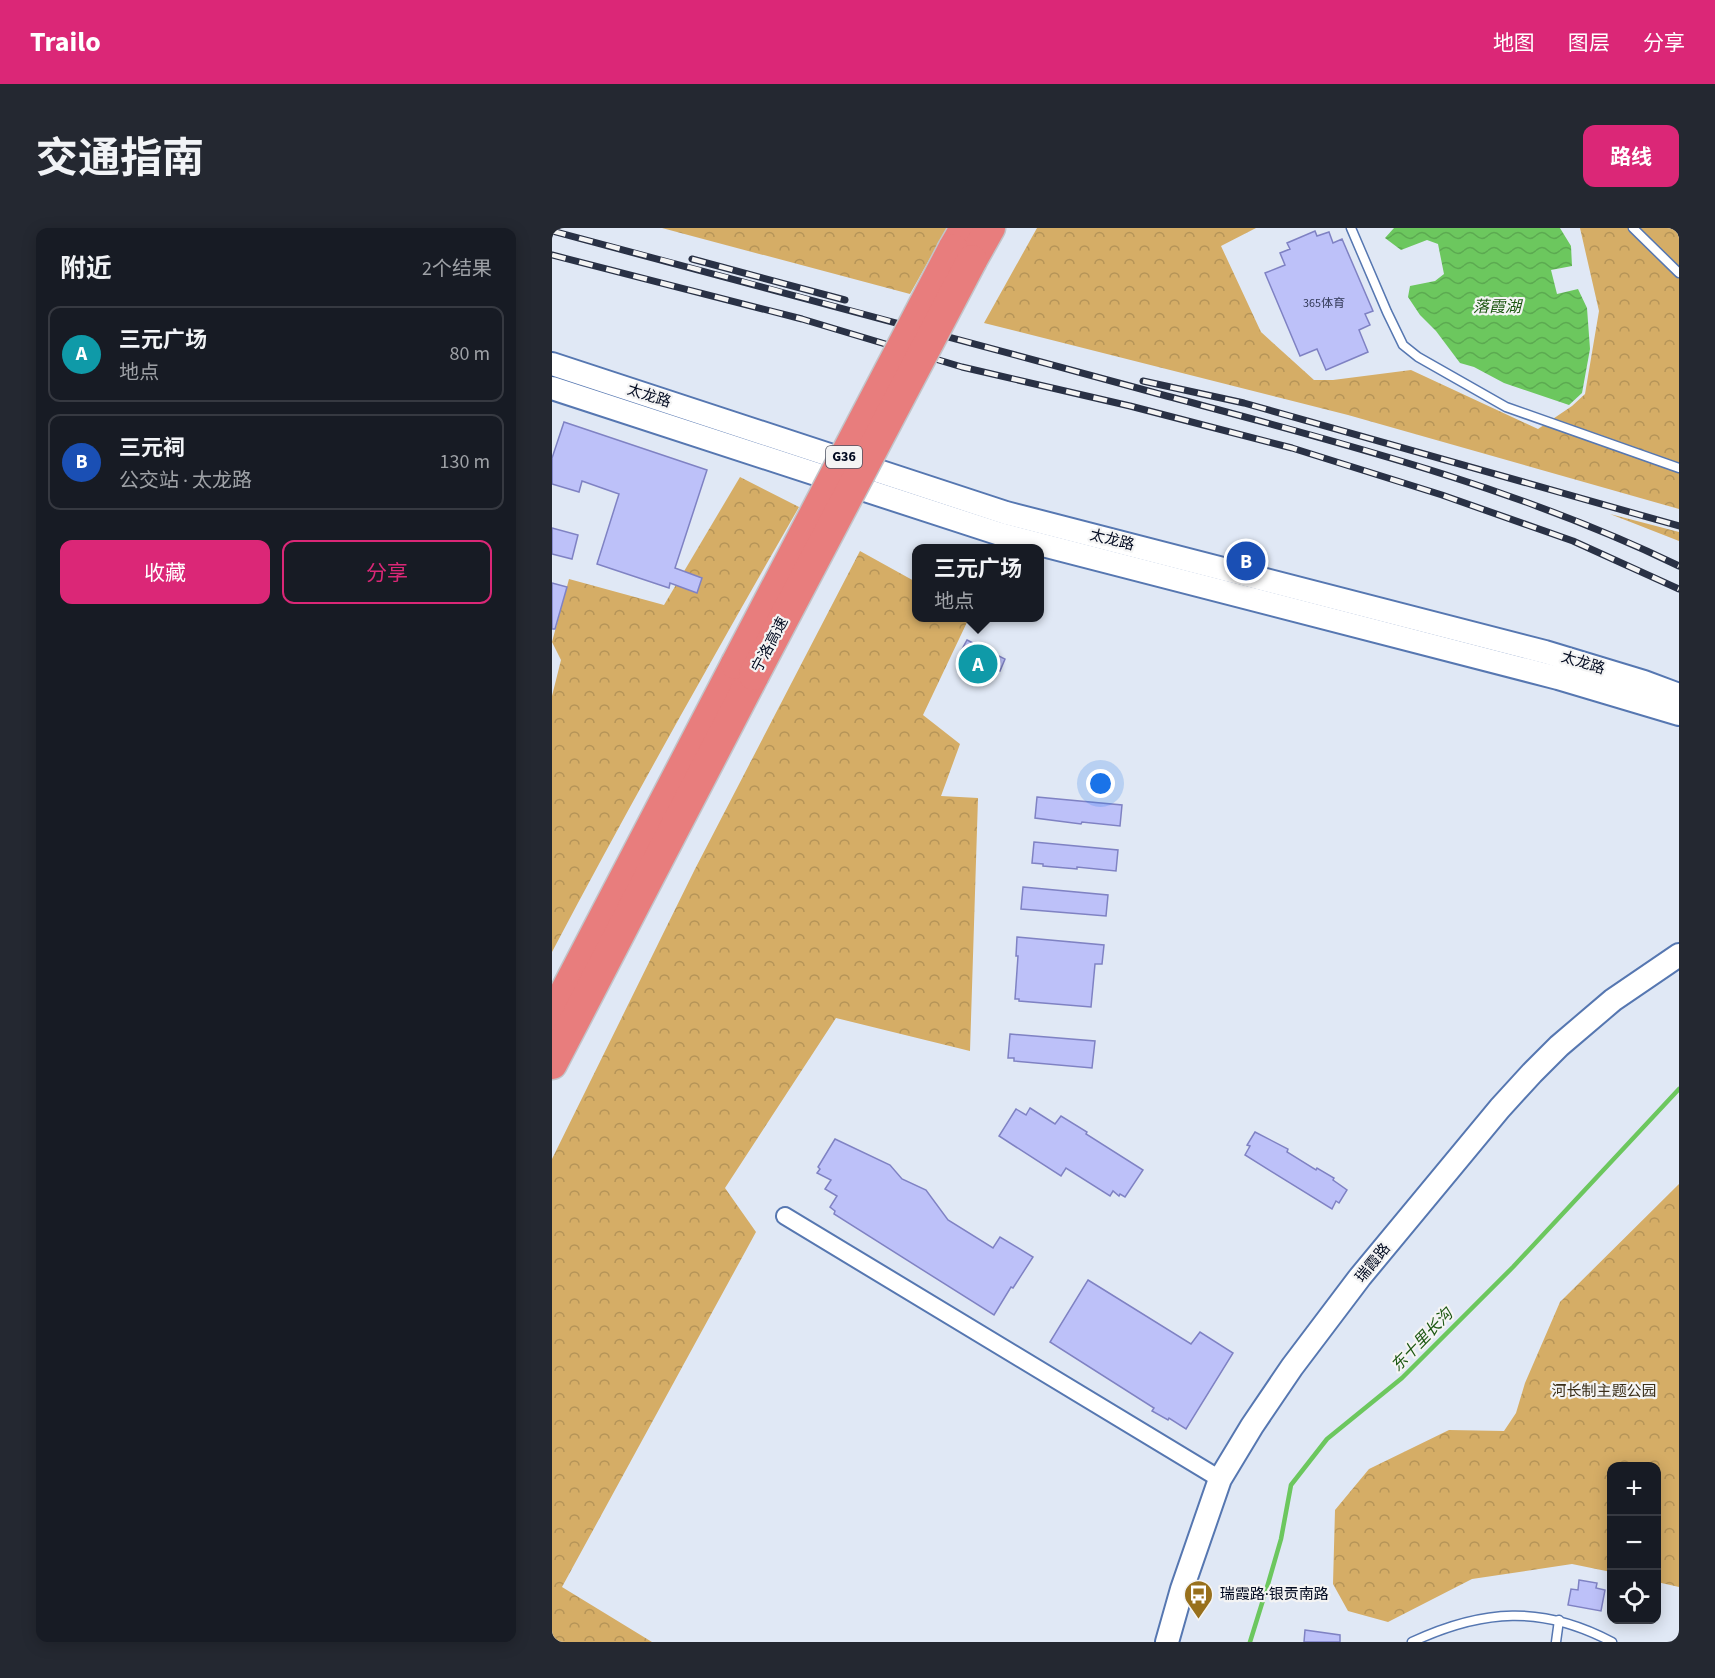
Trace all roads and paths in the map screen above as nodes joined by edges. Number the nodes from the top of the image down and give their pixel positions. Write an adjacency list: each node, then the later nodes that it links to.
1 (990, 228): 4 (highway, 宁洛高速 / G36)
2 (1351, 228): 8 (lane)
3 (1633, 228): 5 (lane)
4 (963, 246): 11 (highway, 宁洛高速 / G36, bridge)
5 (1679, 273)
6 (552, 364): 12 (main road, 太龙路)
7 (552, 388): 9 (main road, 太龙路)
8 (1679, 468)
9 (1039, 544)
10 (1044, 545): 13 (main road, 太龙路)
11 (745, 670): 15 (highway, 宁洛高速 / G36); 16 (highway, 宁洛高速 / G36)
12 (1679, 695)
13 (1679, 714)
14 (1679, 955): 18 (main road, 瑞霞路)
15 (552, 1017)
16 (552, 1064)
17 (785, 1216): 18 (street)
18 (1220, 1479): 20 (main road, 瑞霞路)
19 (1559, 1620): 21 (lane); 22 (lane); 23 (lane)
20 (1167, 1642)
21 (1412, 1642)
22 (1556, 1642)
23 (1612, 1642)

